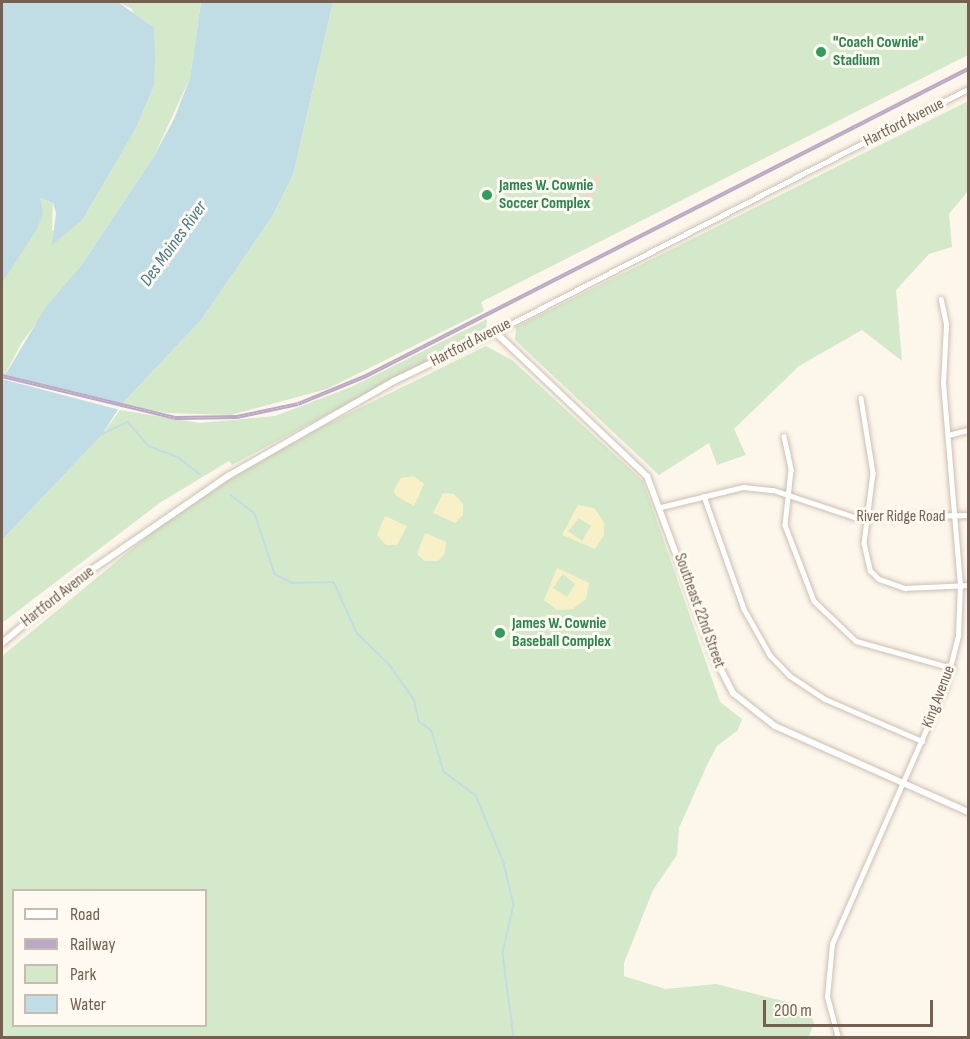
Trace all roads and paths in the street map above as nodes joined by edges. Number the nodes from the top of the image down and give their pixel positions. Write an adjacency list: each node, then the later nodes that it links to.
1 (969, 89): 3 (street, Hartford Avenue)
2 (941, 300): 6 (street, King Avenue)
3 (495, 332): 10 (street, Southeast 22nd Street); 16 (street, Hartford Avenue)
4 (861, 398): 13 (street)
5 (969, 430): 6 (street)
6 (948, 435): 12 (street, King Avenue)
7 (784, 436): 8 (street)
8 (787, 494): 9 (street, River Ridge Road); 13 (street, River Ridge Road); 17 (street)
9 (704, 496): 10 (street, River Ridge Road); 18 (street)
10 (661, 507): 19 (street, Southeast 22nd Street)
11 (969, 515): 12 (street, River Ridge Road)
12 (953, 517): 13 (street, River Ridge Road); 14 (street, King Avenue)
13 (866, 519): 14 (street)
14 (960, 585): 15 (street); 17 (street, King Avenue)
15 (969, 585)
16 (2, 643)
17 (951, 668): 18 (street, King Avenue)
18 (922, 741): 19 (street, King Avenue)
19 (903, 783): 20 (street, Southeast 22nd Street); 21 (street, King Avenue)
20 (969, 812)
21 (838, 1038)

